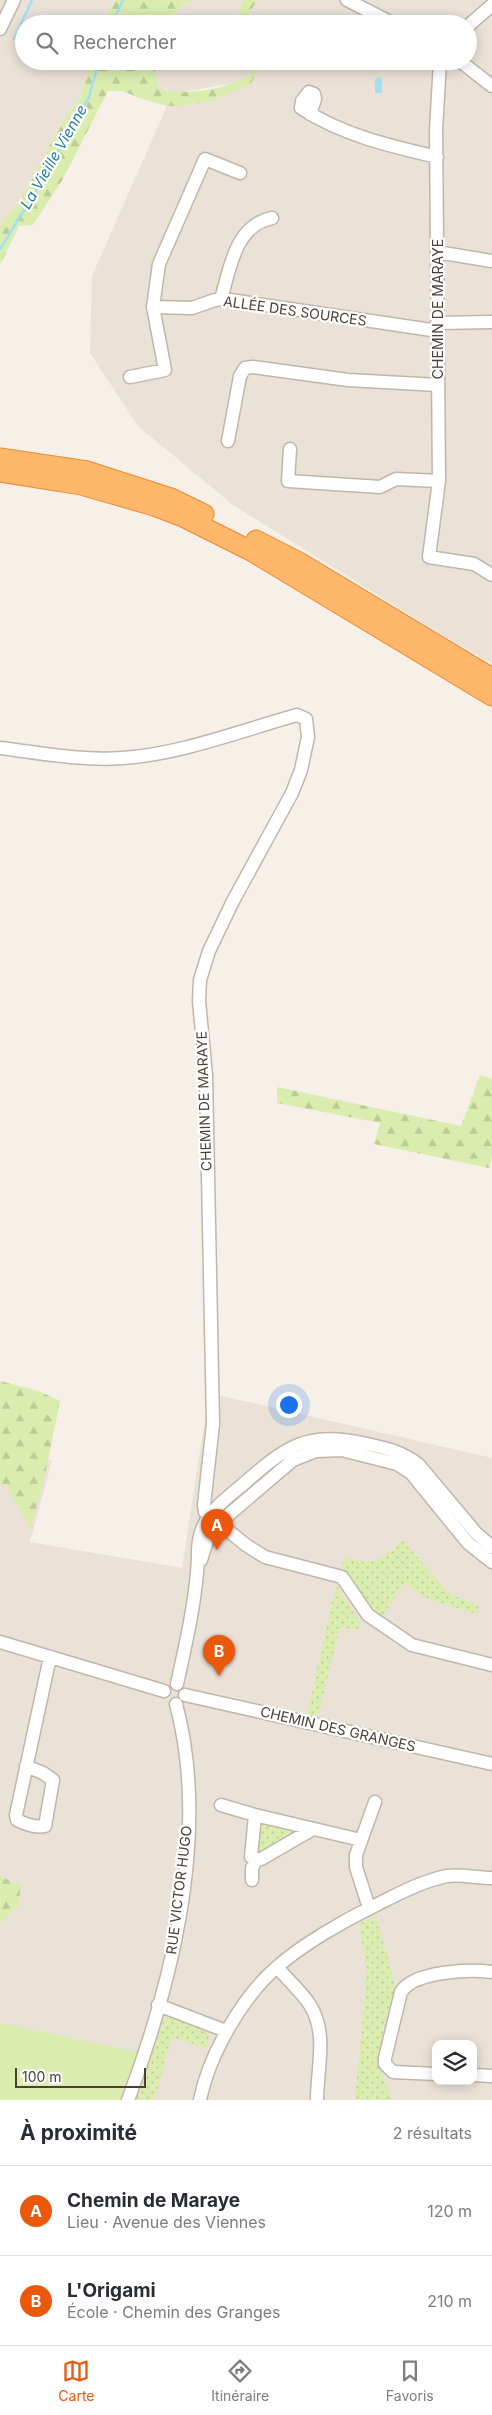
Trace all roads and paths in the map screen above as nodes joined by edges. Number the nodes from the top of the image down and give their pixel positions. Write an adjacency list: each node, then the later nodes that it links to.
1 (347, 0): 4 (street)
2 (12, 1): 6 (street)
3 (492, 5): 5 (street)
4 (376, 15)
5 (477, 18)
6 (0, 29)
7 (440, 70): 11 (street, CHEMIN DE MARAYE)
8 (472, 70): 9 (street)
9 (492, 86)
10 (310, 114): 11 (street)
11 (436, 157): 14 (street, CHEMIN DE MARAYE)
12 (240, 173): 17 (street)
13 (272, 218): 16 (street)
14 (437, 252): 15 (street); 19 (street, CHEMIN DE MARAYE)
15 (492, 261)
16 (220, 299): 17 (street, ALLÉE DES SOURCES); 19 (street, ALLÉE DES SOURCES)
17 (153, 307): 20 (street)
18 (492, 322): 19 (street, ALLÉE DES SOURCES)
19 (437, 327): 21 (street, CHEMIN DE MARAYE)
20 (130, 377)
21 (438, 385): 22 (street); 26 (street, CHEMIN DE MARAYE)
22 (228, 441)
23 (290, 449): 26 (street)
24 (0, 458): 28 (highway)
25 (0, 472): 29 (highway)
26 (440, 481): 27 (street, CHEMIN DE MARAYE)
27 (492, 575)
28 (492, 678)
29 (492, 696)
30 (0, 748): 31 (street, CHEMIN DE MARAYE)
31 (214, 1519): 32 (street); 33 (street); 36 (street); 37 (street)
32 (492, 1546)
33 (492, 1562)
34 (0, 1642): 35 (street)
35 (50, 1657): 38 (street); 41 (street)
36 (492, 1665)
37 (178, 1684): 38 (street); 39 (street)
38 (164, 1692): 39 (street)
39 (181, 1700): 40 (street, CHEMIN DES GRANGES); 53 (street, RUE VICTOR HUGO)
40 (492, 1764)
41 (26, 1766): 41 (street)
42 (375, 1802): 46 (street)
43 (221, 1805): 44 (street)
44 (255, 1815): 45 (street); 47 (street)
45 (313, 1829): 46 (street); 47 (street)
46 (361, 1840): 50 (street)
47 (256, 1860): 49 (street)
48 (492, 1878): 50 (street)
49 (252, 1880)
50 (370, 1908): 51 (street)
51 (276, 1967): 54 (street); 60 (street)
52 (492, 1972): 55 (street)
53 (158, 2005): 54 (street); 58 (street, RUE VICTOR HUGO)
54 (226, 2031): 59 (street)
55 (432, 2074)
56 (477, 2075): 57 (street)
57 (492, 2076)
58 (128, 2100)
59 (200, 2100)
60 (317, 2100)

